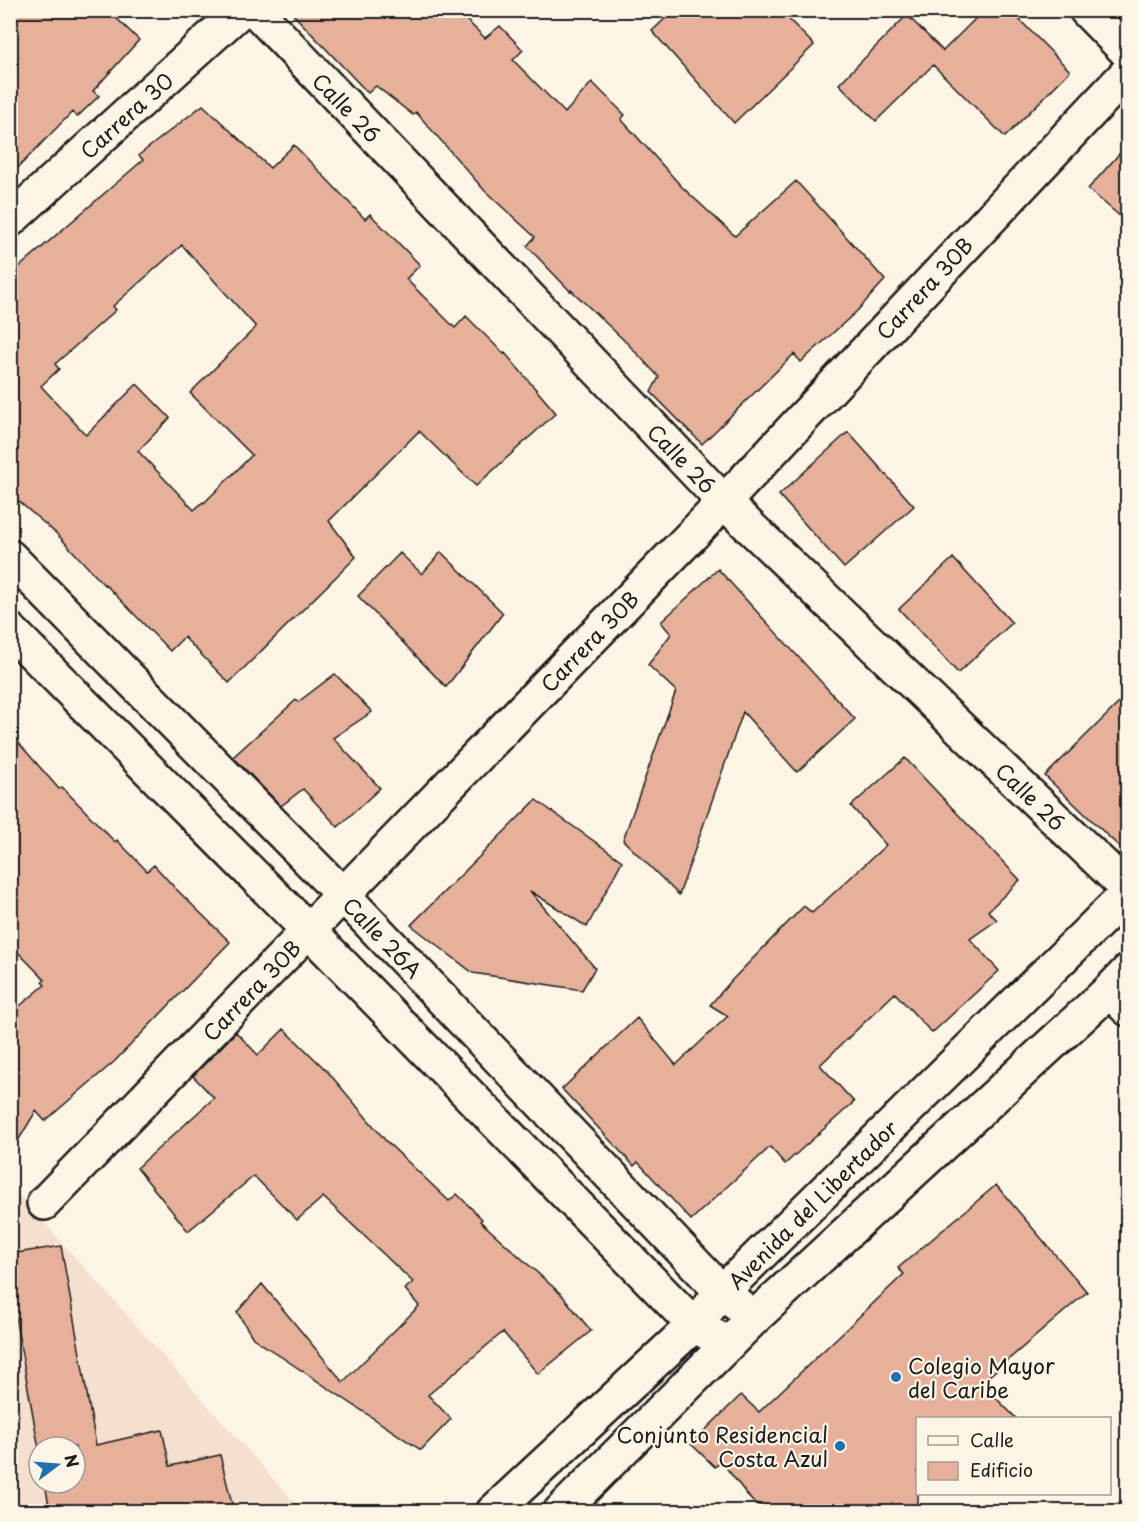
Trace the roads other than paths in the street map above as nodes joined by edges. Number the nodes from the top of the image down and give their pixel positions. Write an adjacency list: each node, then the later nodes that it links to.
1 (241, 10): 6 (street, Carrera 30)
2 (255, 10): 7 (street, Calle 26)
3 (1086, 10): 4 (street)
4 (1128, 53)
5 (1128, 72): 7 (street, Carrera 30B)
6 (10, 220)
7 (724, 502): 10 (street, Calle 26); 12 (street, Carrera 30B)
8 (10, 557): 12 (street, Calle 26A)
9 (10, 630): 13 (street)
10 (1128, 889)
11 (1128, 894): 16 (street, Avenida del Libertador)
12 (343, 895): 13 (street, Carrera 30B); 16 (street, Calle 26A)
13 (309, 931): 15 (street, Carrera 30B); 18 (street)
14 (1122, 990): 17 (street, Avenida del Libertador)
15 (44, 1203)
16 (722, 1292): 17 (street, Calle 26A); 18 (street, Avenida del Libertador)
17 (754, 1318): 19 (street, Avenida del Libertador)
18 (694, 1325): 19 (street); 20 (street, Avenida del Libertador)
19 (728, 1344): 21 (street, Avenida del Libertador)
20 (493, 1512)
21 (560, 1512)

